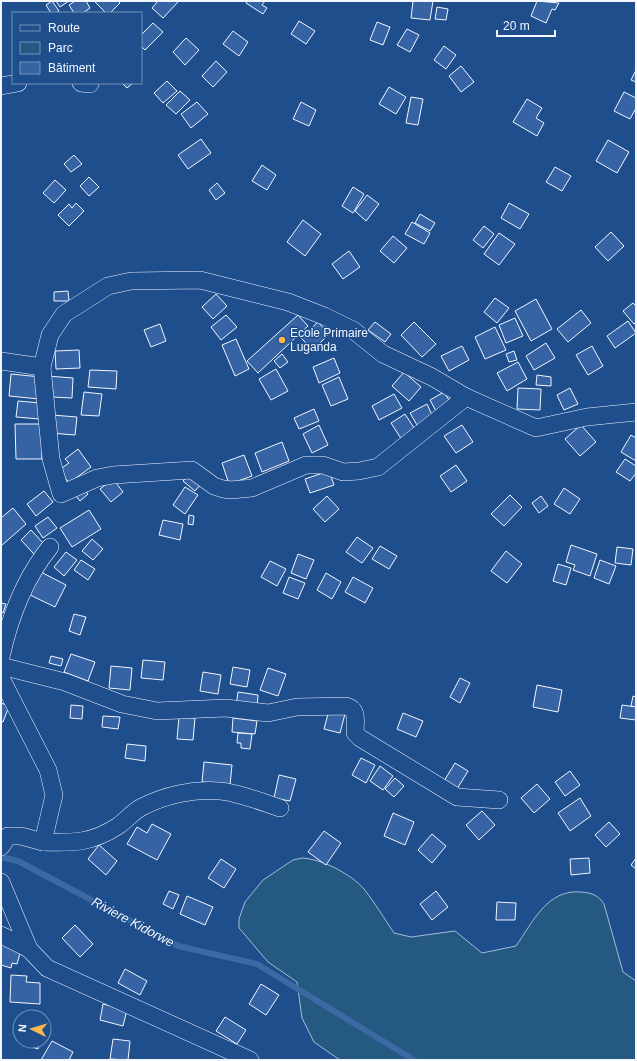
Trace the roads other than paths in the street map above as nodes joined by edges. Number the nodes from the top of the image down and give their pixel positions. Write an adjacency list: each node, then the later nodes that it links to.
1 (12, 84): 2 (street)
2 (1, 86)
3 (1, 361): 4 (street)
4 (42, 367): 5 (street); 5 (street)
5 (466, 397): 6 (street)
6 (636, 412)
7 (50, 547): 8 (street)
8 (1, 657)
9 (1, 666): 11 (street)
10 (1, 678): 13 (street)
11 (499, 800)
12 (280, 808): 13 (street)
13 (43, 842): 14 (street)
14 (2, 845)
15 (1, 882): 17 (street)
16 (1, 935): 17 (street)
17 (29, 949): 18 (street)
18 (250, 1060)

